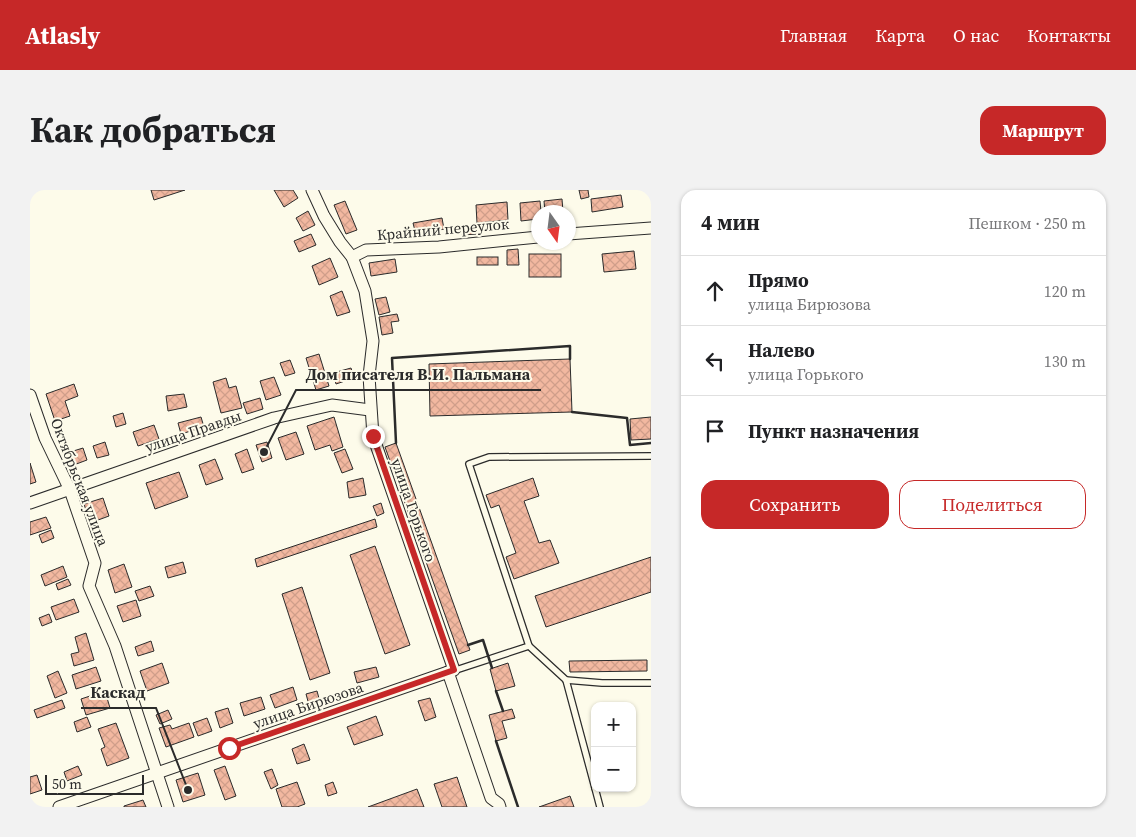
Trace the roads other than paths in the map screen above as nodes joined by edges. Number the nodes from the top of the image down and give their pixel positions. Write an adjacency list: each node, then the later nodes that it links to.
1 (312, 190): 5 (street, улица Горького)
2 (651, 228): 3 (street)
3 (576, 233)
4 (531, 237): 5 (street, Крайний переулок)
5 (352, 257): 7 (street, улица Горького)
6 (30, 395): 9 (street, Октябрьская улица)
7 (370, 410): 9 (street, улица Правды); 12 (street, улица Горького)
8 (651, 456): 11 (lane)
9 (70, 490): 10 (street, улица Правды); 15 (street, Октябрьская улица)
10 (30, 504)
11 (529, 646): 12 (lane); 13 (lane)
12 (451, 671): 15 (street, улица Бирюзова); 20 (street, улица Горького)
13 (566, 680): 14 (lane); 16 (lane)
14 (651, 683)
15 (157, 773): 18 (street, улица Бирюзова); 19 (street, Октябрьская улица)
16 (591, 773)
17 (596, 792): 21 (lane)
18 (59, 807)
19 (168, 807)
20 (500, 807)
21 (600, 807)

